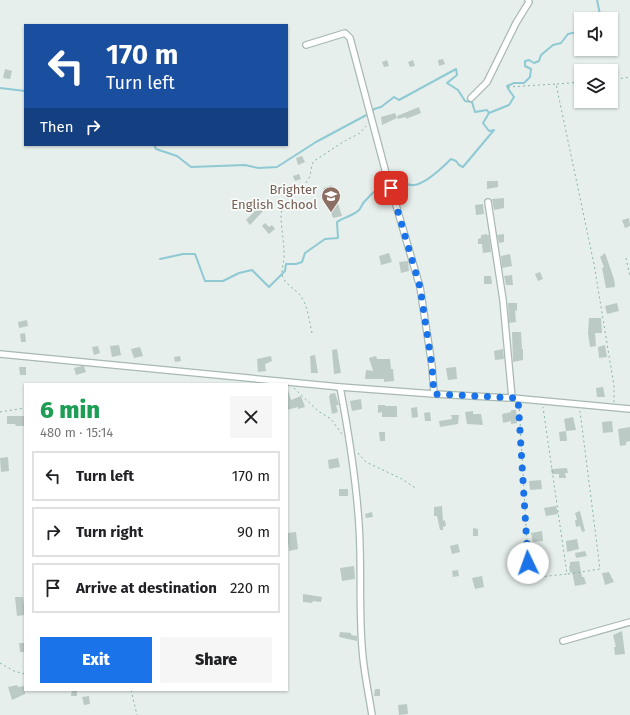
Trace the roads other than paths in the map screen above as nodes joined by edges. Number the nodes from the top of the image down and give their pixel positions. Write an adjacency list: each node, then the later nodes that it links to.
1 (528, 0): 3 (street)
2 (306, 44): 4 (street)
3 (471, 98)
4 (387, 177)
5 (391, 188): 9 (street)
6 (488, 202): 10 (street)
7 (0, 354): 8 (street)
8 (340, 387): 9 (street); 14 (street)
9 (434, 394): 10 (street)
10 (515, 398): 11 (street)
11 (630, 408)
12 (630, 622): 13 (street)
13 (564, 641)
14 (372, 715)

